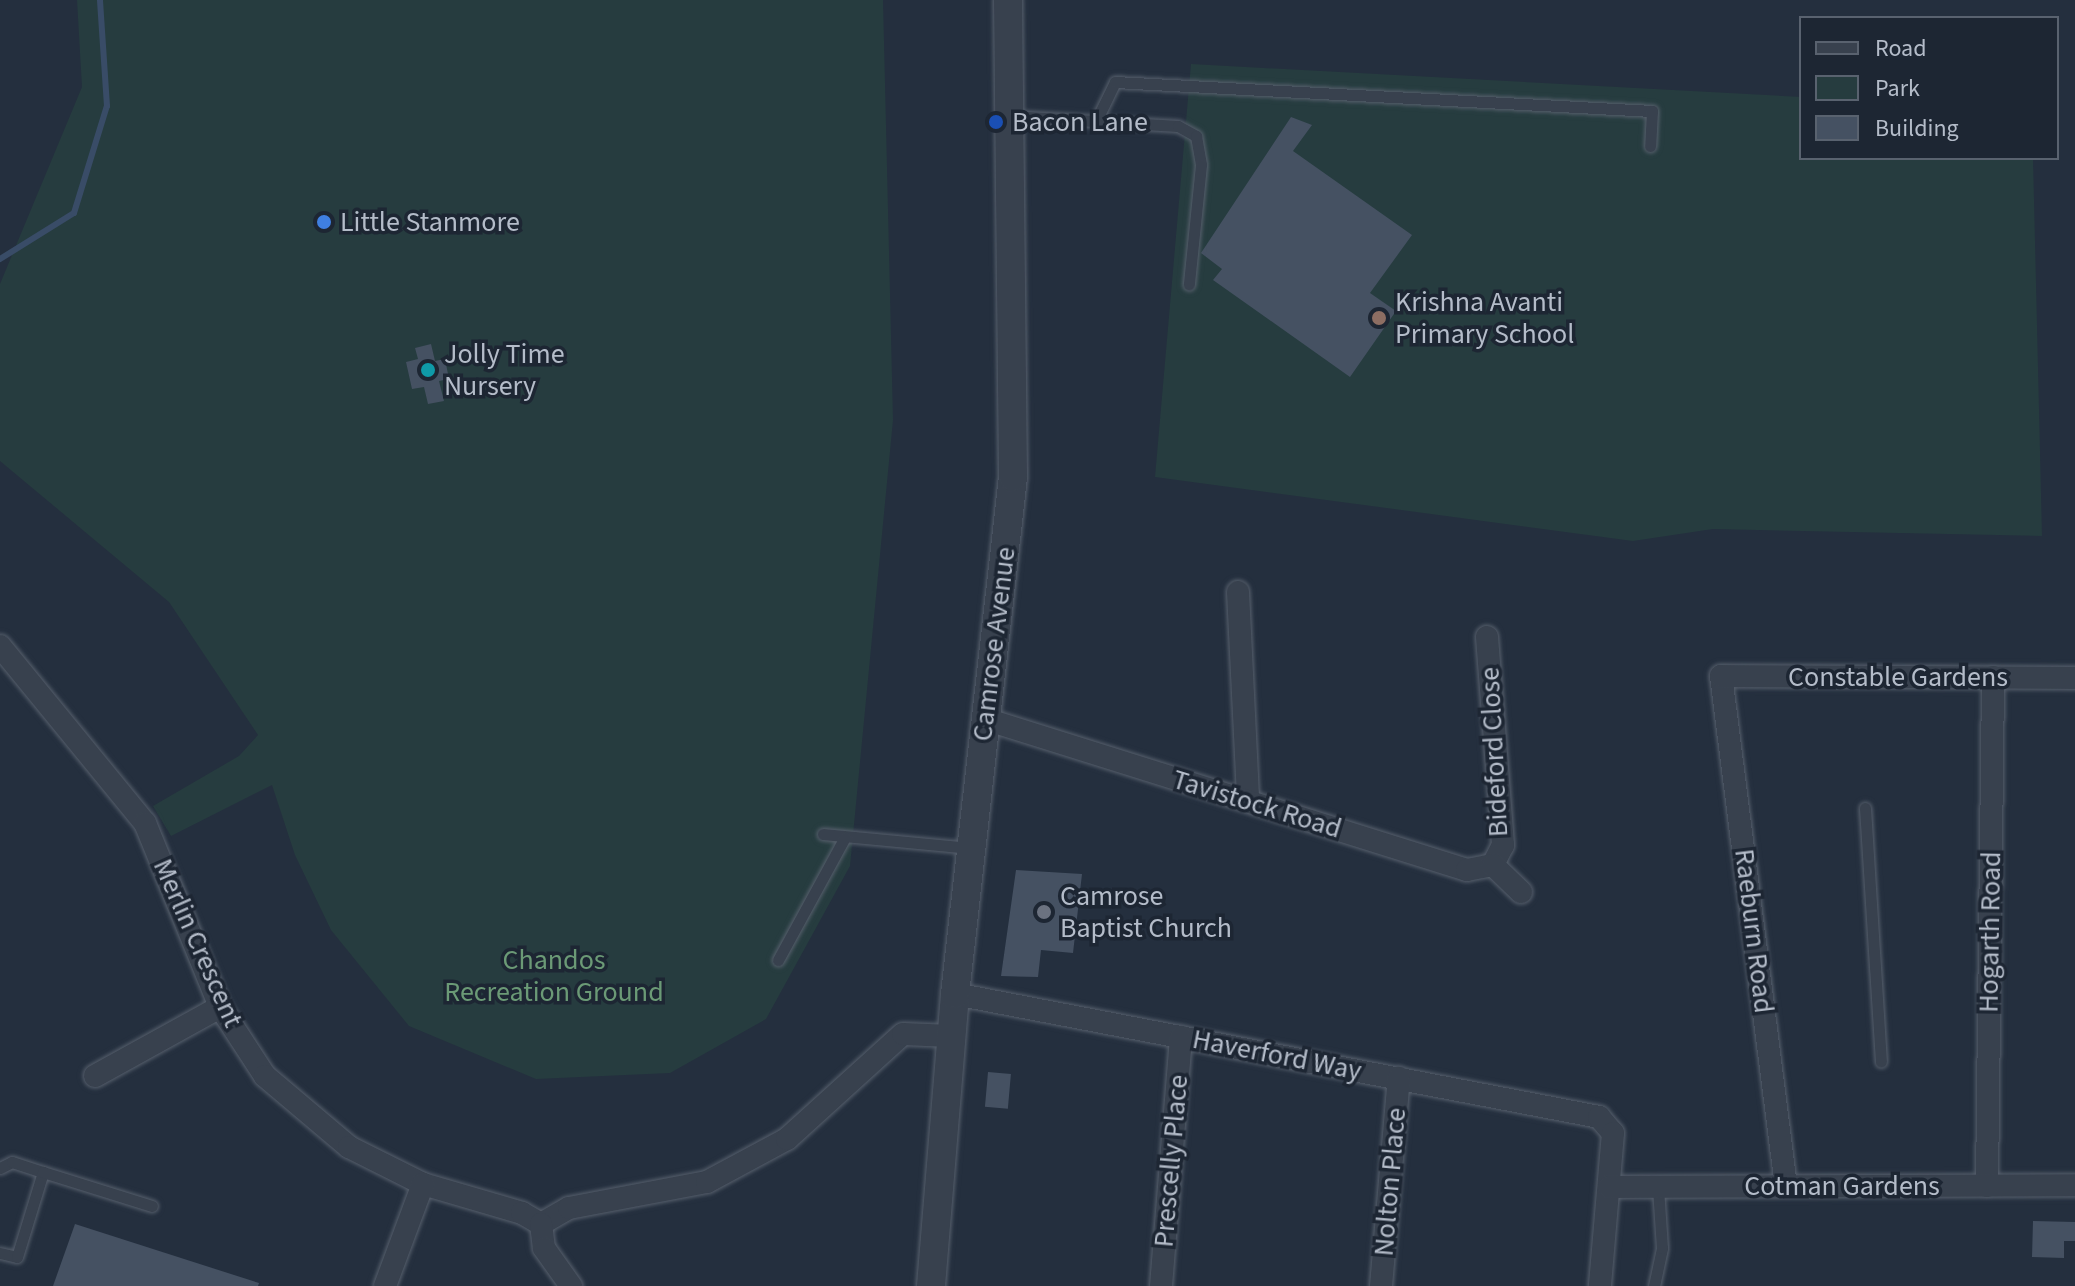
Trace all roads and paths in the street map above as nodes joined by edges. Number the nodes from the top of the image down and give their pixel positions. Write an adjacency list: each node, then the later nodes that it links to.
1 (1008, 0): 2 (street, Camrose Avenue)
2 (1009, 116): 3 (lane); 12 (street, Camrose Avenue)
3 (1097, 119): 4 (lane); 5 (lane)
4 (1650, 146)
5 (1189, 284)
6 (1238, 592): 13 (street)
7 (1487, 637): 18 (street, Bideford Close)
8 (4, 658): 22 (street, Merlin Crescent)
9 (1721, 676): 10 (street, Constable Gardens); 32 (street, Raeburn Road)
10 (1993, 677): 11 (street, Constable Gardens); 33 (street, Hogarth Road)
11 (2075, 678)
12 (985, 719): 13 (street, Tavistock Road); 17 (street, Camrose Avenue)
13 (1248, 800): 18 (street, Tavistock Road)
14 (1865, 808): 25 (lane)
15 (823, 834): 16 (lane)
16 (845, 837): 17 (lane); 20 (lane)
17 (971, 848): 21 (street, Camrose Avenue)
18 (1493, 865): 19 (street)
19 (1521, 892)
20 (778, 960)
21 (955, 994): 23 (street, Camrose Avenue); 24 (street, Haverford Way)
22 (220, 1007): 26 (street); 30 (street, Merlin Crescent)
23 (951, 1036): 37 (street); 41 (street, Camrose Avenue)
24 (1181, 1037): 27 (street, Haverford Way); 42 (street, Prescelly Place)
25 (1881, 1061)
26 (95, 1076)
27 (1399, 1078): 34 (street, Haverford Way); 43 (street, Nolton Place)
28 (0, 1168): 29 (lane)
29 (43, 1172): 36 (lane); 38 (lane)
30 (423, 1184): 37 (street, Merlin Crescent); 39 (street)
31 (2075, 1185): 33 (street, Cotman Gardens)
32 (1786, 1186): 33 (street, Cotman Gardens); 35 (street, Cotman Gardens)
33 (1987, 1186)
34 (1609, 1187): 35 (street, Cotman Gardens); 44 (street)
35 (1658, 1187): 45 (lane)
36 (152, 1206)
37 (541, 1224): 40 (street)
38 (0, 1253)
39 (385, 1286)
40 (571, 1286)
41 (931, 1286)
42 (1161, 1286)
43 (1381, 1286)
44 (1600, 1286)
45 (1654, 1286)

